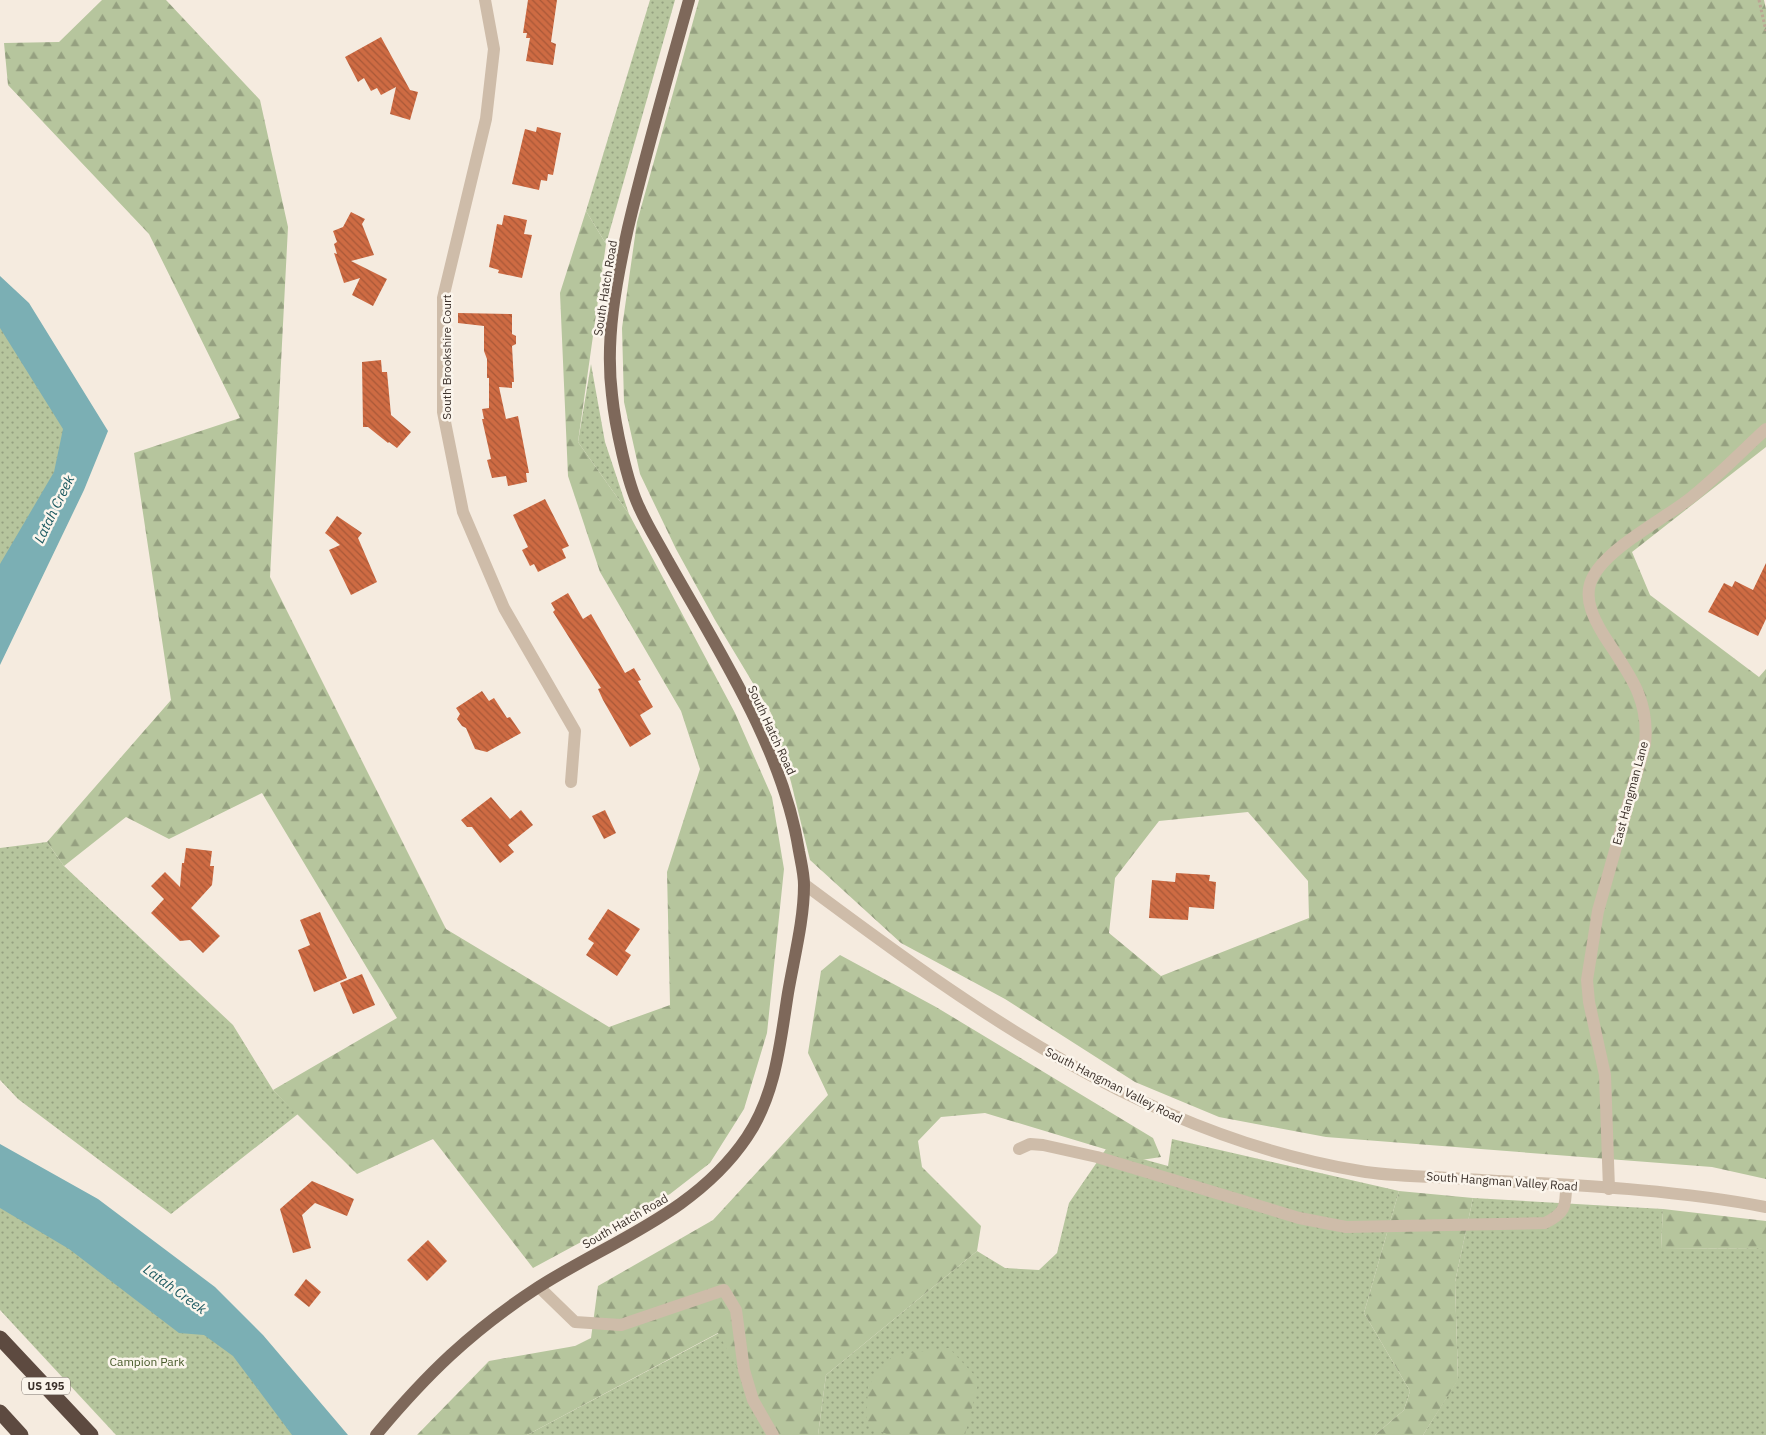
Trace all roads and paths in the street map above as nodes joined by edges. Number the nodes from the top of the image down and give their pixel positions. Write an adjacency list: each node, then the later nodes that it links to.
1 (484, 0): 6 (street, South Brookshire Court)
2 (689, 0): 7 (main road, South Hatch Road)
3 (1759, 0): 4 (path)
4 (1766, 31)
5 (1766, 428): 10 (street, East Hangman Lane)
6 (571, 782)
7 (804, 884): 9 (street, South Hangman Valley Road); 12 (main road, South Hatch Road)
8 (1019, 1149): 9 (street)
9 (1566, 1186): 10 (street, South Hangman Valley Road)
10 (1609, 1188): 11 (street, South Hangman Valley Road)
11 (1766, 1207)
12 (539, 1287): 17 (main road, South Hatch Road); 18 (street)
13 (0, 1338): 16 (highway, US 195)
14 (0, 1412): 15 (highway)
15 (21, 1435)
16 (91, 1435)
17 (376, 1435)
18 (773, 1435)

